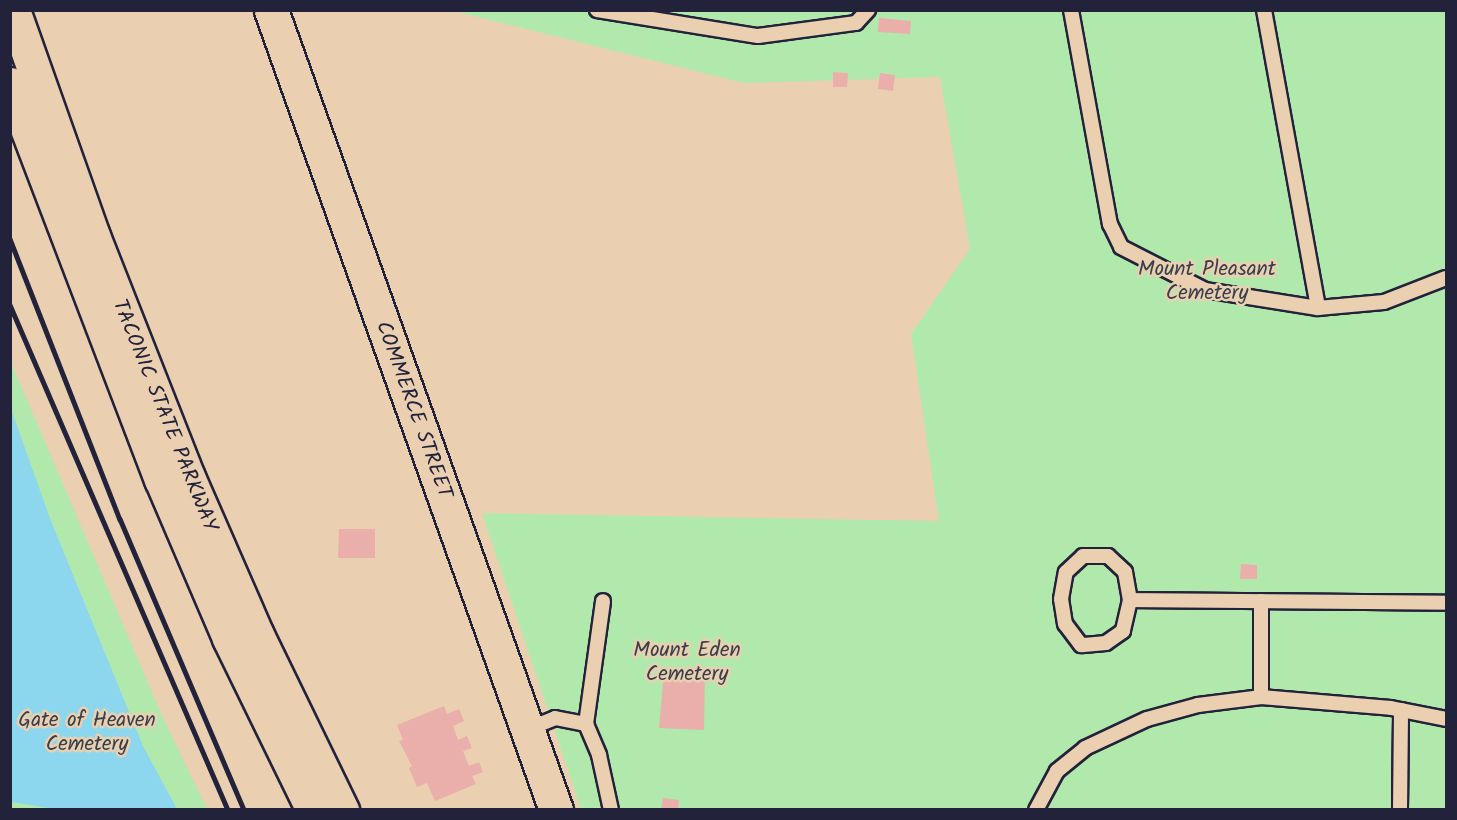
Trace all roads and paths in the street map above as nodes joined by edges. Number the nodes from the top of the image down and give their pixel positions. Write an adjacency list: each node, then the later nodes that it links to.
1 (13, 10): 20 (main road, TACONIC STATE PARKWAY)
2 (271, 10): 18 (main road, COMMERCE STREET)
3 (597, 10): 4 (lane)
4 (868, 10)
5 (1071, 10): 9 (lane)
6 (1264, 10): 9 (lane)
7 (10, 84): 19 (main road, TACONIC STATE PARKWAY)
8 (1446, 278): 9 (lane)
9 (1318, 308)
10 (1130, 600): 10 (lane); 12 (lane)
11 (603, 601): 17 (lane)
12 (1261, 601): 13 (lane); 14 (lane)
13 (1446, 603)
14 (1262, 697): 15 (lane); 23 (lane)
15 (1401, 710): 16 (lane); 24 (lane)
16 (1446, 719)
17 (586, 724): 18 (lane); 22 (lane)
18 (528, 729): 21 (main road, COMMERCE STREET)
19 (314, 810)
20 (342, 810)
21 (556, 810)
22 (611, 810)
23 (1036, 810)
24 (1400, 810)

